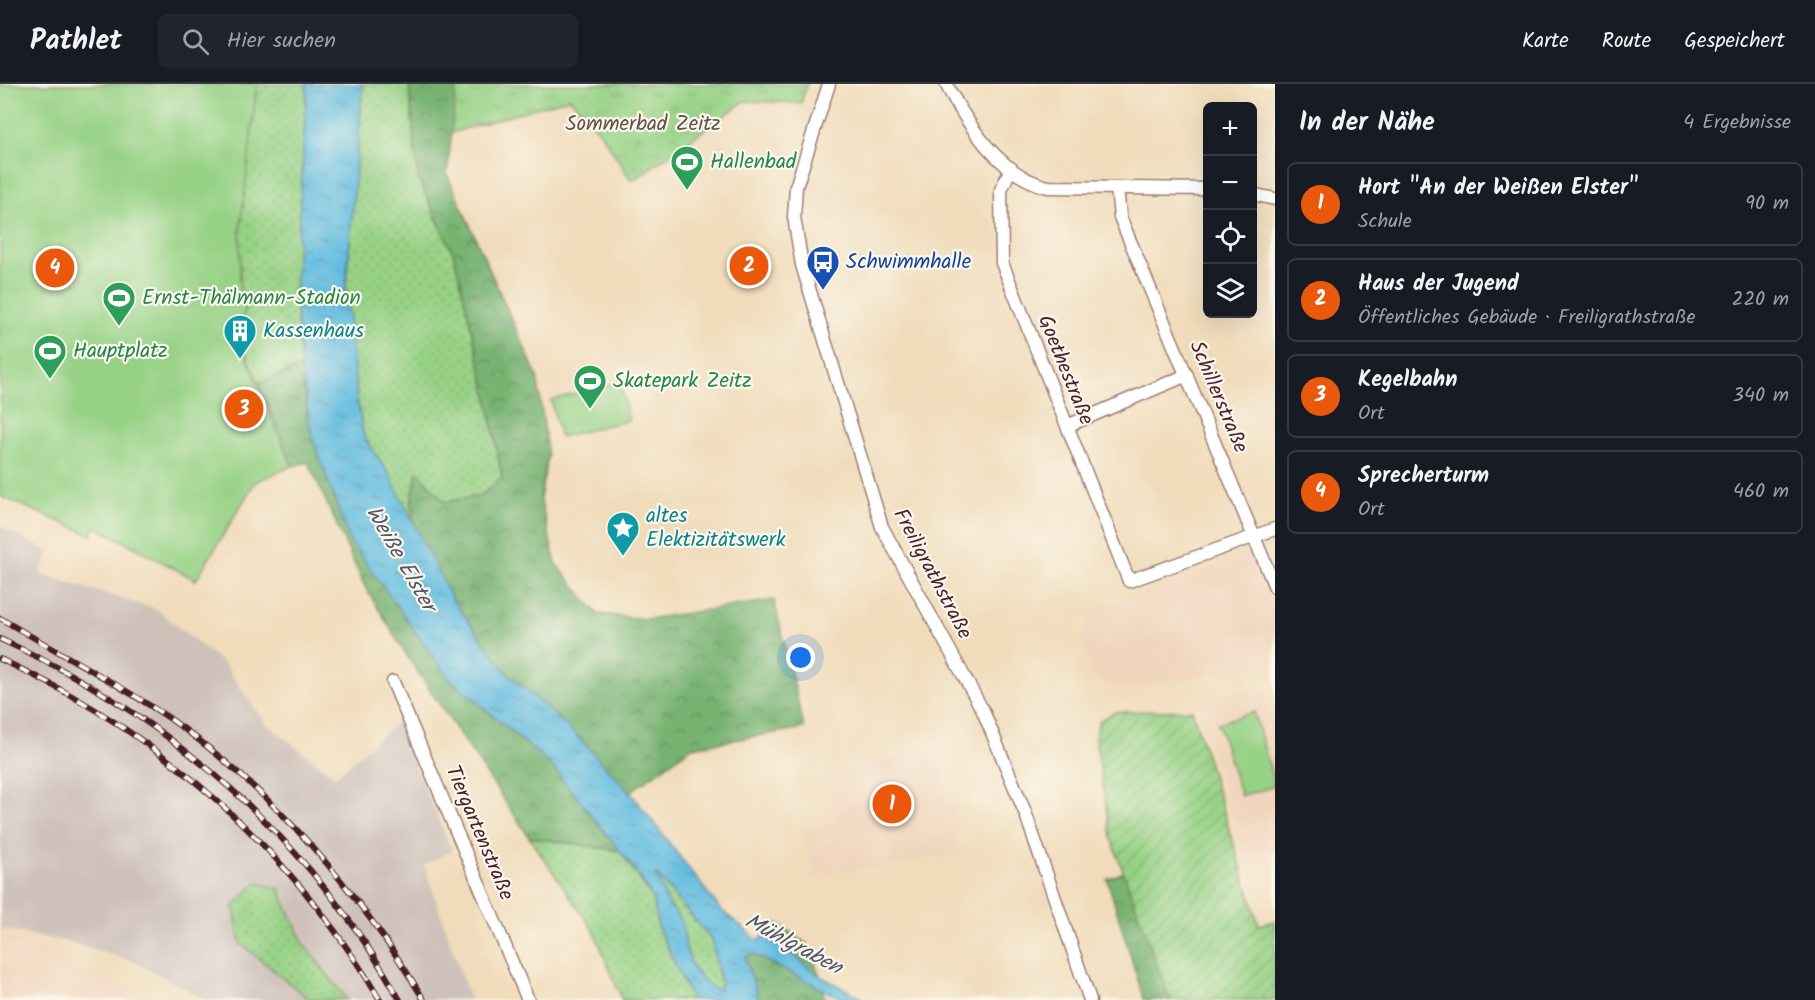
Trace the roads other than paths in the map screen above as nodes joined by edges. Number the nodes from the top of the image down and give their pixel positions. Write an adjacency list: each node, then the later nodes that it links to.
1 (830, 84): 15 (street, Freiligrathstraße)
2 (946, 84): 3 (street)
3 (1011, 168): 4 (street); 9 (street, Goethestraße)
4 (1117, 188): 5 (street); 8 (street, Schillerstraße)
5 (1203, 189)
6 (1257, 195): 7 (street)
7 (1275, 200)
8 (1187, 375): 9 (street); 11 (street, Schillerstraße)
9 (1067, 426): 11 (street, Goethestraße)
10 (1275, 529): 11 (street)
11 (1255, 537): 12 (street, Schillerstraße)
12 (1275, 587)
13 (393, 682): 14 (street, Tiergartenstraße)
14 (528, 1000)
15 (1090, 1000)

